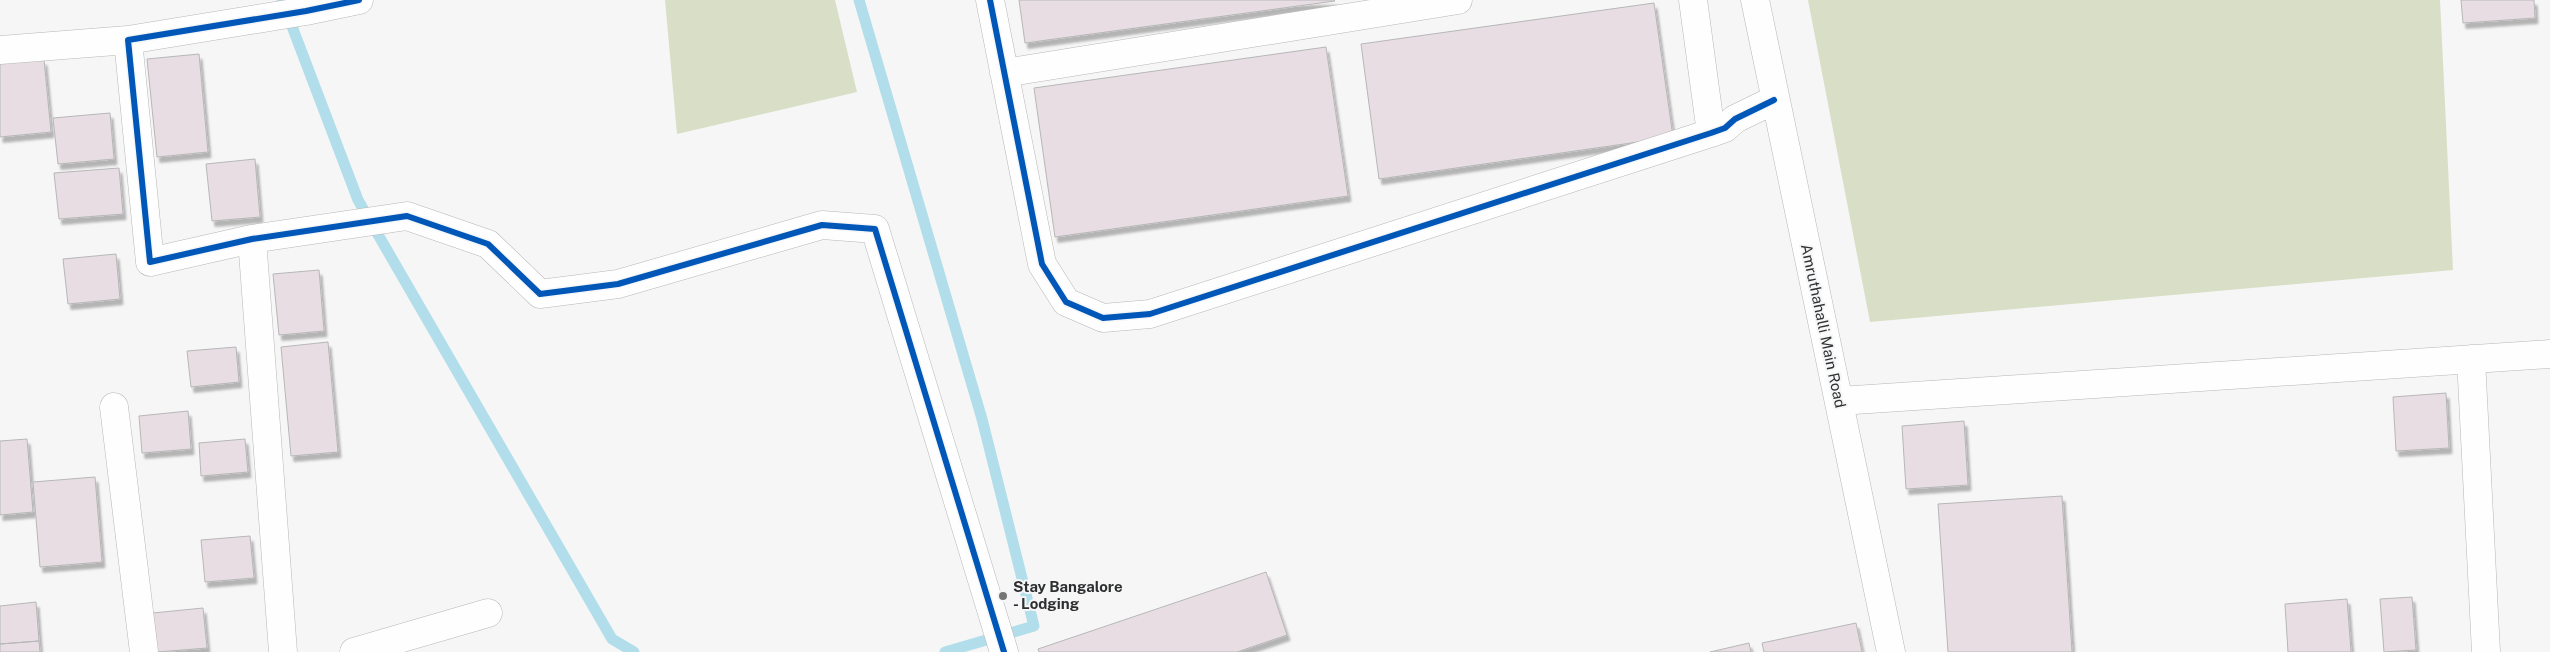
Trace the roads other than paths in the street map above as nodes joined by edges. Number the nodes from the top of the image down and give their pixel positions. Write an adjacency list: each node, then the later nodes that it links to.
1 (359, 0): 7 (street)
2 (990, 0): 9 (street)
3 (1458, 0): 6 (street)
4 (1693, 0): 11 (street)
5 (1755, 0): 10 (street, Amruthahalli Main Road)
6 (1365, 7): 9 (street)
7 (128, 40): 8 (street); 12 (street)
8 (0, 50)
9 (1004, 73): 11 (street)
10 (1776, 109): 11 (street); 15 (street, Amruthahalli Main Road)
11 (1718, 131)
12 (252, 239): 19 (street); 21 (street)
13 (2550, 354): 14 (street)
14 (2471, 359): 15 (street); 23 (street)
15 (1839, 401): 22 (street, Amruthahalli Main Road)
16 (114, 407): 18 (street)
17 (488, 613): 20 (street)
18 (144, 652)
19 (283, 652)
20 (354, 652)
21 (1004, 652)
22 (1891, 652)
23 (2486, 652)

